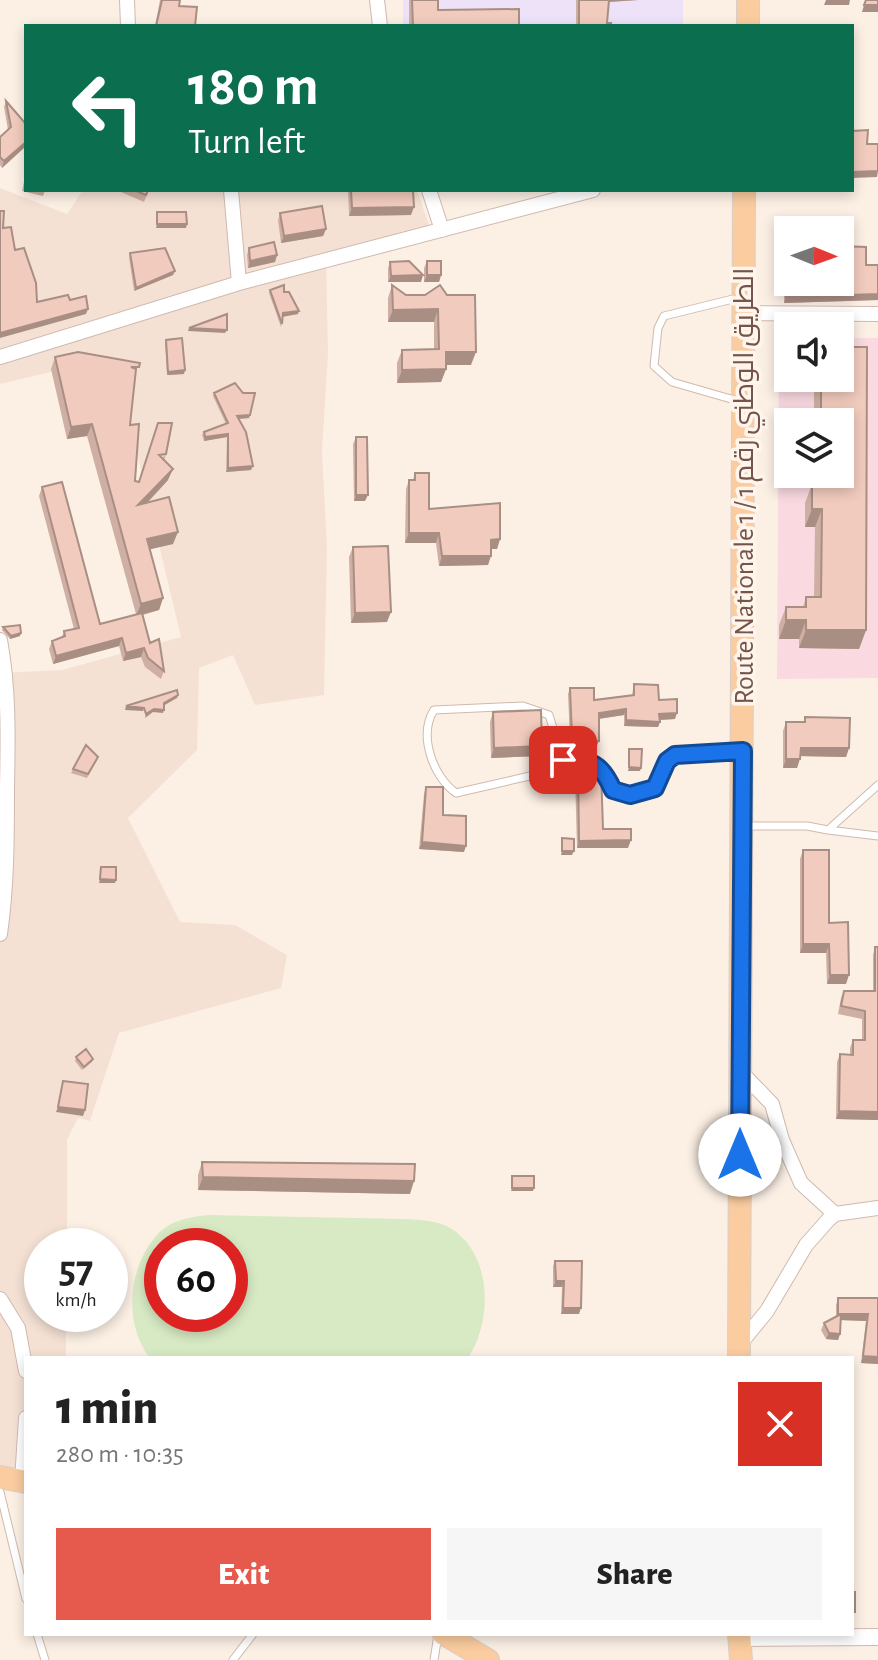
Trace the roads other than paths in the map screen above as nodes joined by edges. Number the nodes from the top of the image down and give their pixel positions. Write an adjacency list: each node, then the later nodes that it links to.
1 (127, 0): 4 (street)
2 (377, 0): 5 (street)
3 (748, 0): 6 (main road)
4 (128, 24)
5 (380, 24)
6 (748, 24)
7 (231, 192): 12 (street)
8 (430, 192): 11 (street)
9 (585, 192): 11 (street)
10 (744, 192): 13 (main road, Route Nationale 1 / الطريق الوطني رقم 1)
11 (442, 230): 12 (street)
12 (239, 283): 15 (street)
13 (743, 305): 14 (street); 16 (main road, Route Nationale 1 / الطريق الوطني رقم 1); 16 (lane)
14 (878, 314)
15 (0, 357)
16 (743, 402): 18 (main road, Route Nationale 1 / الطريق الوطني رقم 1)
17 (0, 640): 24 (street)
18 (743, 751): 19 (lane); 21 (main road, Route Nationale 1 / الطريق الوطني رقم 1)
19 (563, 760): 19 (lane)
20 (878, 785): 22 (lane)
21 (742, 826): 22 (lane); 25 (main road, Route Nationale 1 / الطريق الوطني رقم 1)
22 (828, 830): 23 (lane)
23 (878, 836)
24 (0, 934)
25 (741, 1072): 27 (street); 29 (main road, Route Nationale 1 / الطريق الوطني رقم 1)
26 (878, 1208): 27 (street)
27 (835, 1214): 29 (street)
28 (0, 1299): 30 (street)
29 (740, 1351)
30 (24, 1360)
31 (24, 1430): 32 (street)
32 (16, 1480)
33 (0, 1492): 34 (lane)
34 (24, 1591)
35 (38, 1636): 41 (lane)
36 (251, 1636): 42 (lane)
37 (440, 1636): 43 (lane)
38 (445, 1636): 44 (main road)
39 (878, 1637): 40 (street)
40 (740, 1644)
41 (45, 1660)
42 (233, 1660)
43 (434, 1660)
44 (488, 1660)

